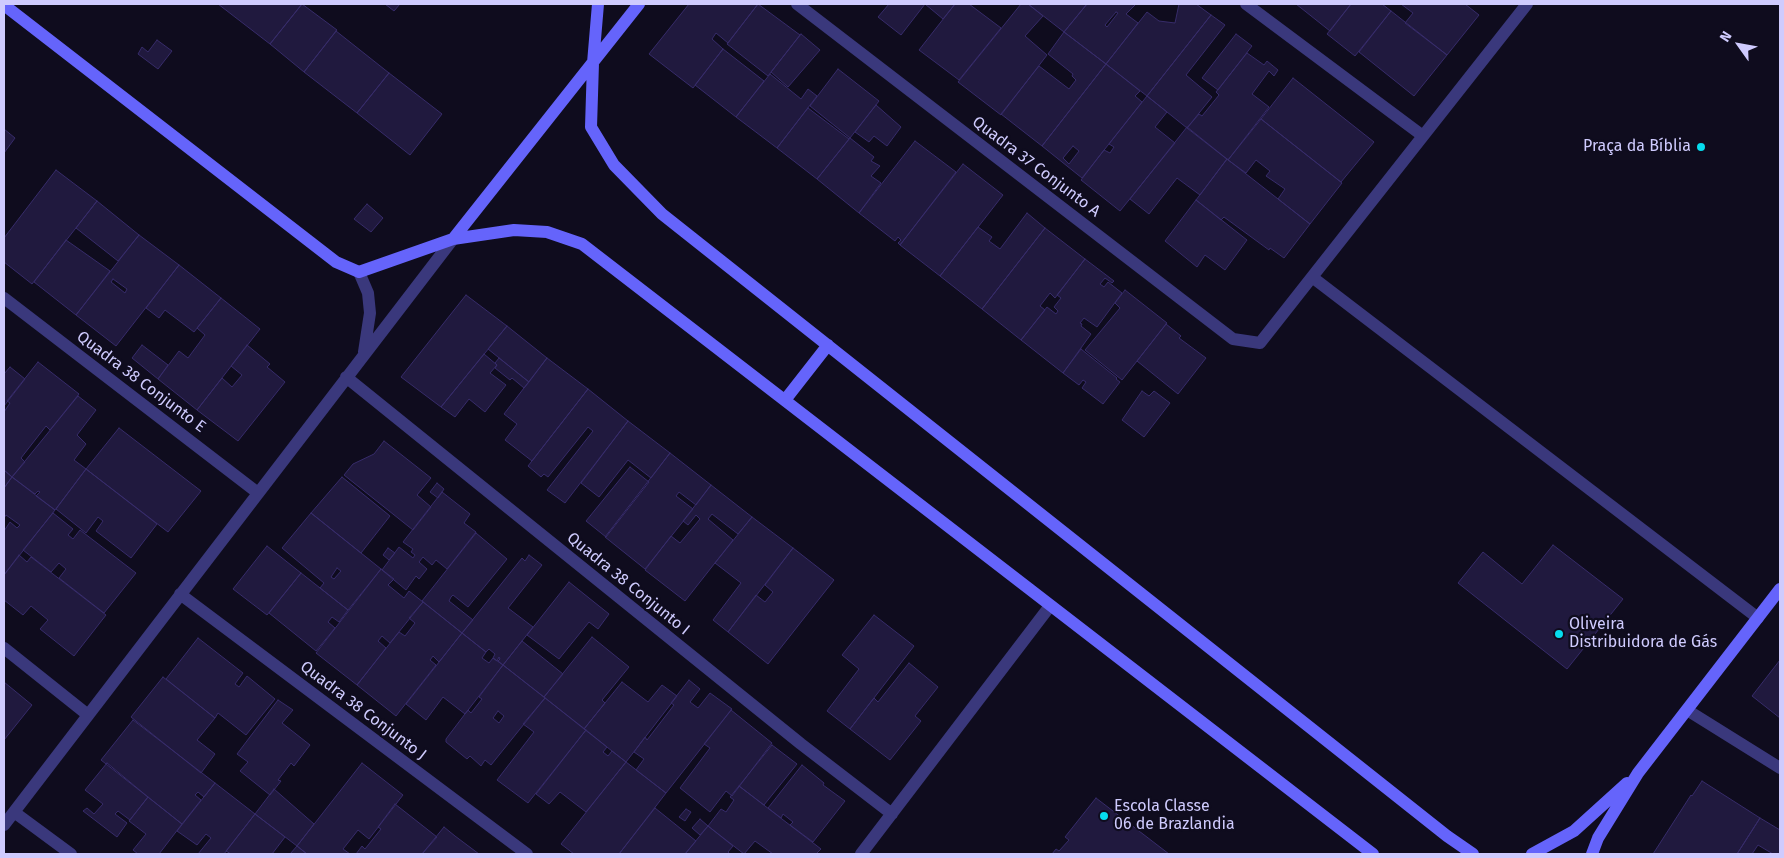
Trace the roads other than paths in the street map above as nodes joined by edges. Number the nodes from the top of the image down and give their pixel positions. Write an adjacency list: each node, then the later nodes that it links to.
1 (598, 4): 7 (street)
2 (639, 4): 7 (street)
3 (797, 4): 11 (street, Quadra 37 Conjunto A)
4 (1246, 4): 8 (street)
5 (1527, 4): 8 (street)
6 (4, 5): 10 (street)
7 (593, 63): 9 (street); 13 (street)
8 (1423, 136): 11 (street)
9 (453, 239): 10 (street); 14 (street); 16 (street)
10 (359, 272): 14 (street)
11 (1312, 277): 21 (street)
12 (4, 298): 17 (street, Quadra 38 Conjunto E)
13 (828, 345): 16 (street); 34 (street)
14 (363, 355): 15 (street)
15 (346, 378): 17 (street); 28 (street, Quadra 38 Conjunto I)
16 (785, 400): 20 (street)
17 (258, 492): 19 (street)
18 (1780, 589): 21 (street)
19 (180, 594): 24 (street); 31 (street, Quadra 38 Conjunto J)
20 (1050, 606): 28 (street); 33 (street)
21 (1758, 618): 23 (street)
22 (4, 648): 24 (street)
23 (1687, 710): 25 (street); 26 (street)
24 (88, 715): 27 (street)
25 (1780, 768)
26 (1638, 773): 35 (street); 36 (street)
27 (14, 812): 29 (street); 30 (street)
28 (892, 814): 32 (street)
29 (4, 825)
30 (71, 854)
31 (527, 854)
32 (861, 854)
33 (1373, 854)
34 (1474, 854)
35 (1532, 854)
36 (1592, 854)

